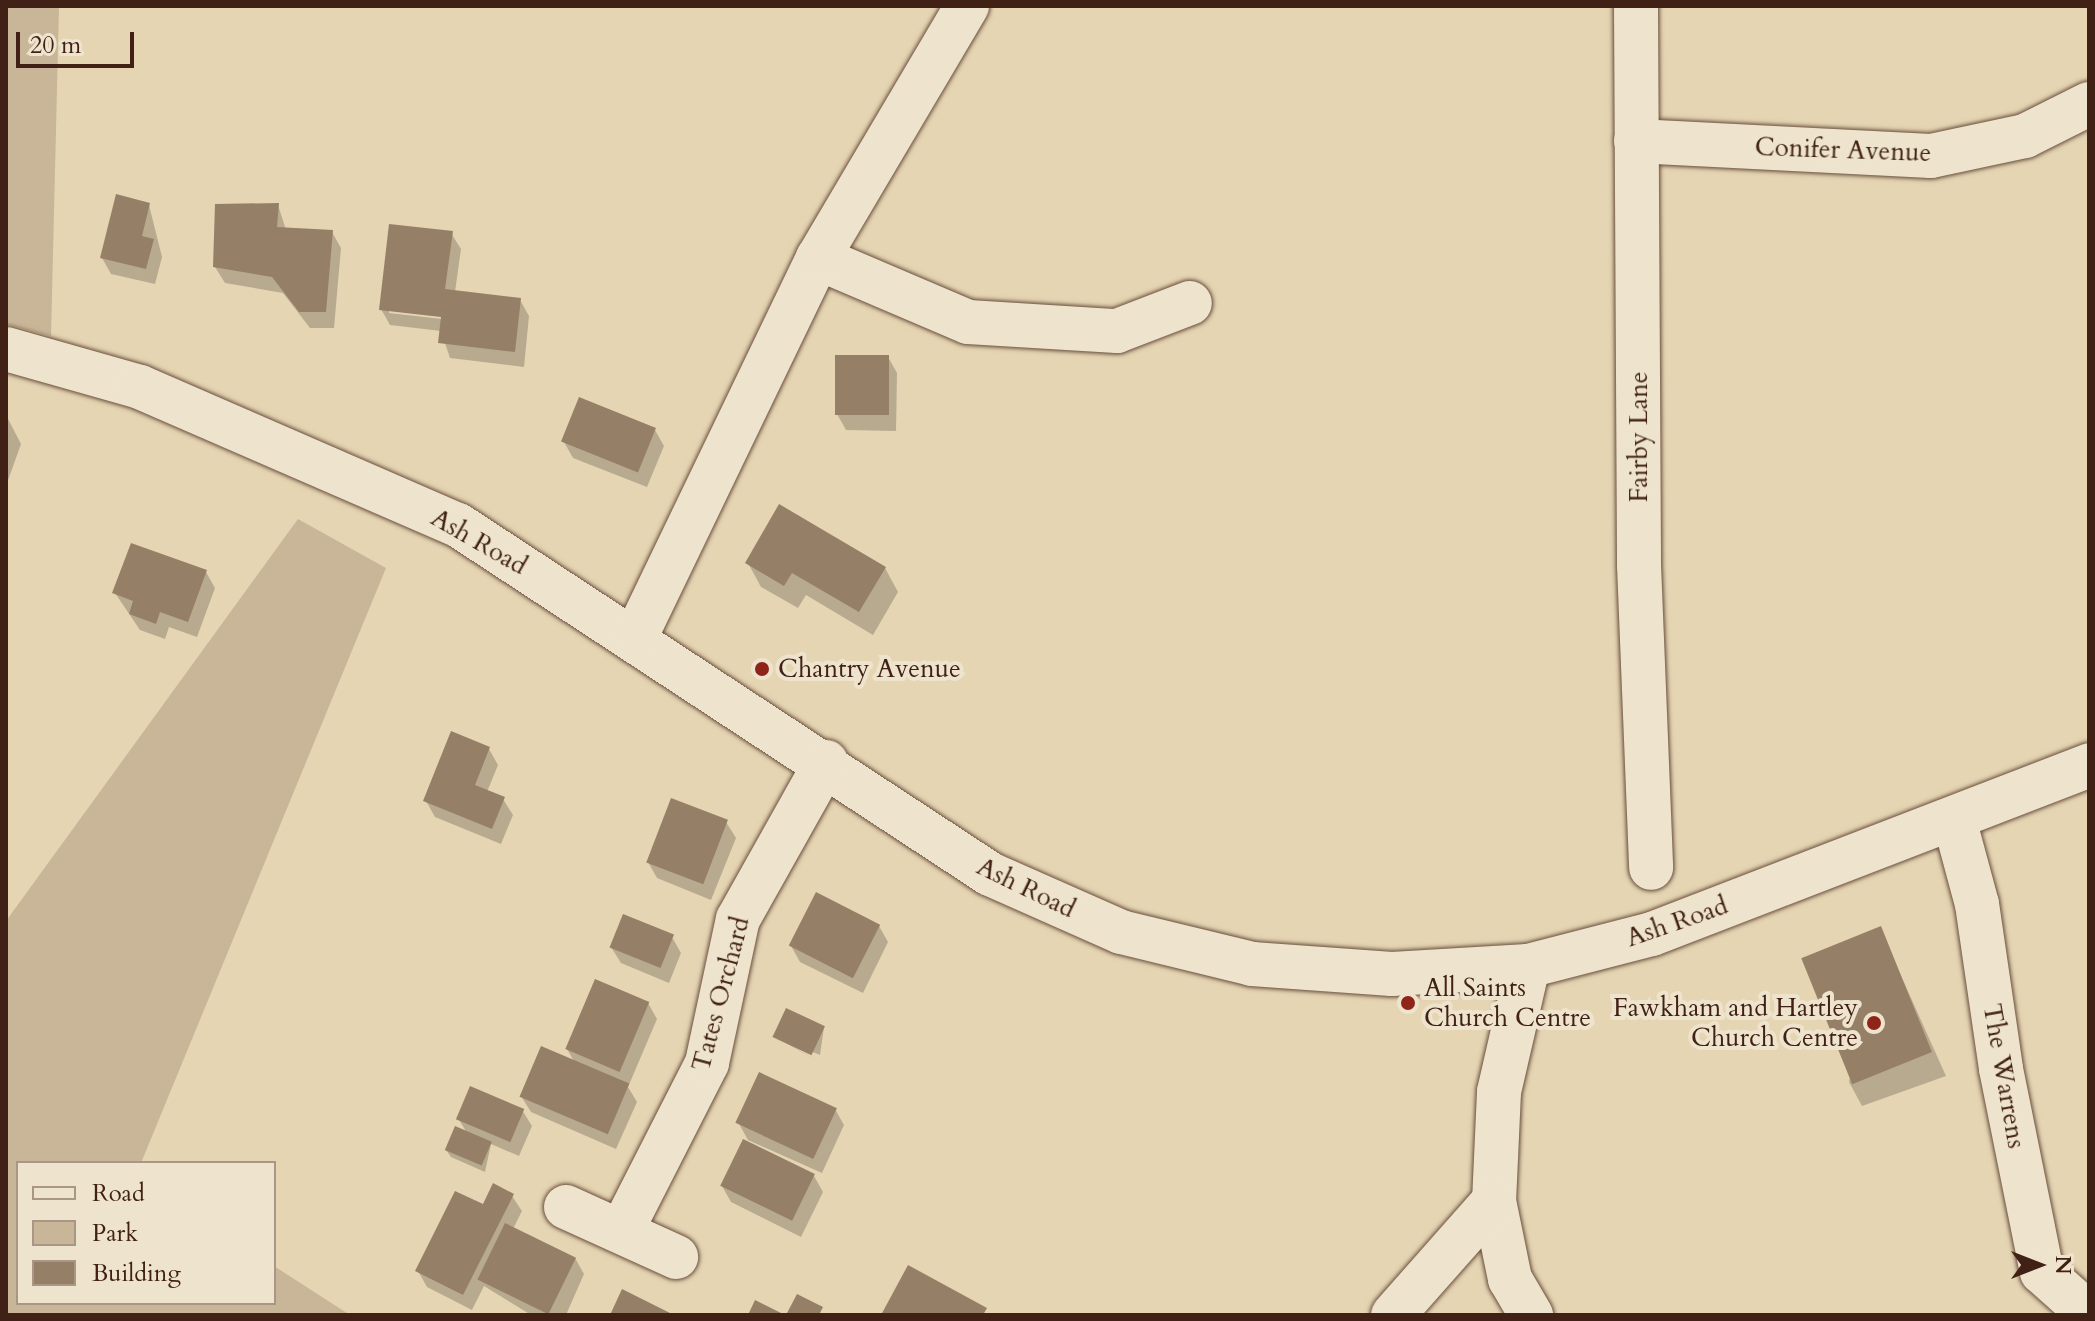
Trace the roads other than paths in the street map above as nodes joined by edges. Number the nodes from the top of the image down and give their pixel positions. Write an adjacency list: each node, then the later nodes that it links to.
1 (967, 6): 5 (street)
2 (1636, 6): 4 (street, Fairby Lane)
3 (2089, 104): 4 (street, Conifer Avenue)
4 (1636, 141): 12 (street, Fairby Lane)
5 (818, 258): 6 (street); 8 (street)
6 (1190, 303)
7 (6, 349): 8 (street, Ash Road)
8 (636, 636): 9 (street, Ash Road)
9 (826, 762): 13 (street, Ash Road); 16 (street, Tates Orchard)
10 (2089, 765): 11 (street, Ash Road)
11 (1954, 819): 13 (street, Ash Road); 18 (street, The Warrens)
12 (1651, 868)
13 (1528, 966): 14 (street)
14 (1494, 1201): 19 (street); 20 (street)
15 (566, 1207): 16 (street)
16 (622, 1230): 17 (street)
17 (676, 1257)
18 (2089, 1314)
19 (1393, 1315)
20 (1531, 1315)

